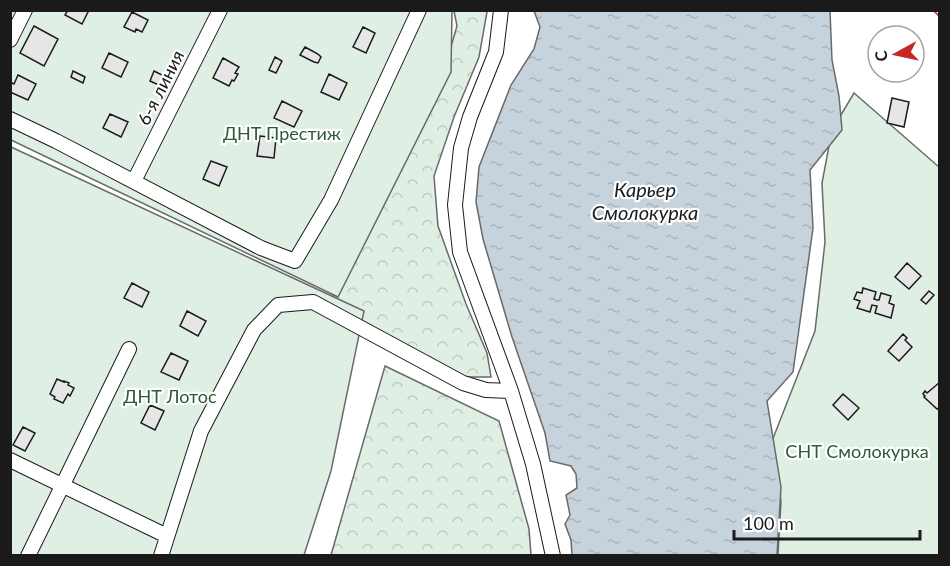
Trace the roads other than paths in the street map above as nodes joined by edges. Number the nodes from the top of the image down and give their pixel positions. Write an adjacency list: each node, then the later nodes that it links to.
1 (25, 10): 5 (street)
2 (220, 10): 7 (street, 6-я линия)
3 (419, 10): 7 (street)
4 (501, 10): 9 (street)
5 (10, 40)
6 (10, 119): 7 (street)
7 (134, 181)
8 (129, 349): 11 (street)
9 (511, 391): 12 (street); 15 (street)
10 (10, 460): 11 (street)
11 (61, 486): 12 (street); 13 (street)
12 (167, 536): 14 (street)
13 (28, 555)
14 (161, 555)
15 (553, 555)

